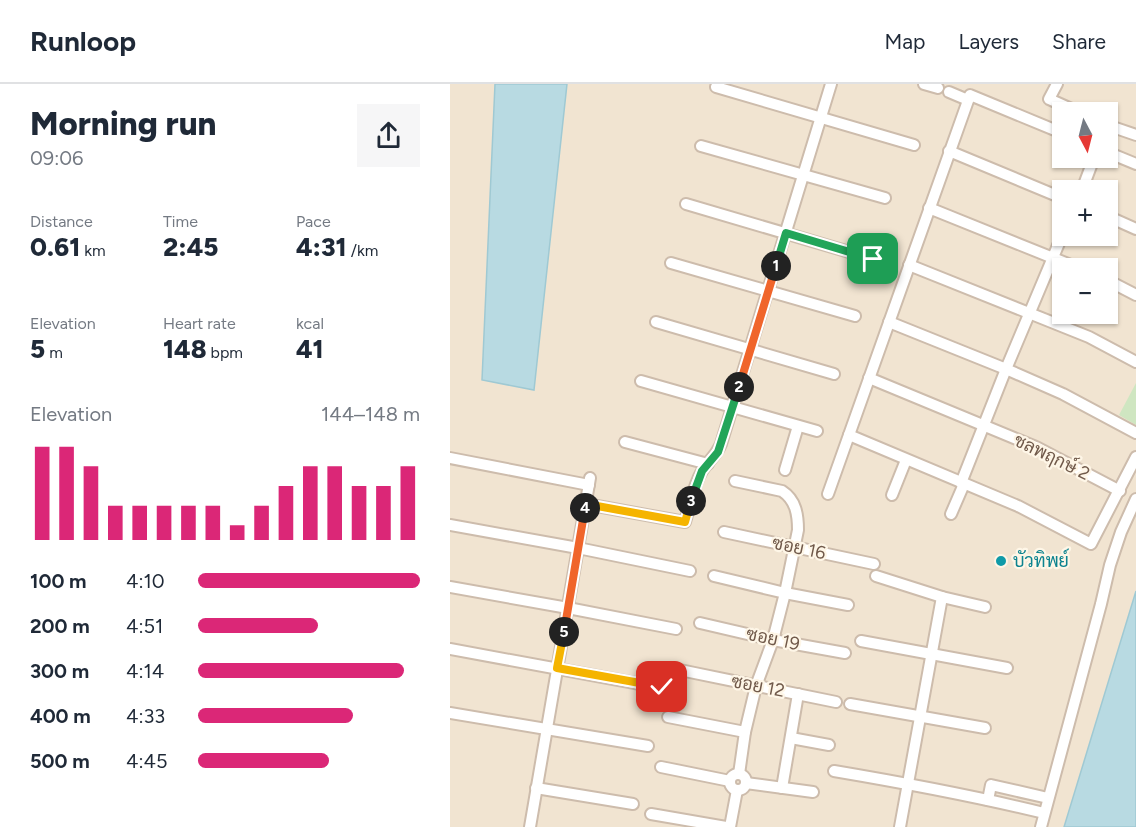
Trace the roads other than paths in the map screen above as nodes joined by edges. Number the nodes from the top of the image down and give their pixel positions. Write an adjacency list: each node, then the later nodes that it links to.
1 (831, 84): 9 (street)
2 (924, 84): 5 (street)
3 (1057, 84): 8 (street)
4 (716, 87): 9 (street)
5 (938, 88)
6 (950, 92): 7 (street)
7 (969, 97): 11 (street); 15 (street)
8 (1056, 102)
9 (821, 117): 13 (street); 18 (street)
10 (1118, 129): 12 (street)
11 (1052, 130)
12 (1136, 135)
13 (914, 145)
14 (701, 146): 18 (street)
15 (949, 151): 19 (street); 22 (street)
16 (1118, 157): 17 (street)
17 (1136, 164)
18 (803, 175): 20 (street); 25 (street)
19 (1052, 194)
20 (885, 198)
21 (686, 204): 25 (street)
22 (929, 208): 27 (street); 30 (street)
23 (1118, 221): 24 (street)
24 (1136, 228)
25 (786, 233): 28 (street); 32 (street)
26 (1057, 246): 27 (street)
27 (1052, 258): 34 (street)
28 (873, 259)
29 (671, 263): 32 (street)
30 (909, 265): 34 (street); 36 (street)
31 (1118, 286): 33 (street)
32 (768, 291): 35 (street); 38 (street)
33 (1136, 295)
34 (1029, 313): 39 (street); 40 (street)
35 (855, 316)
36 (889, 321): 40 (street); 42 (street)
37 (656, 322): 38 (street)
38 (750, 349): 41 (street); 44 (street)
39 (1136, 362)
40 (1006, 369): 46 (street); 48 (street)
41 (834, 374)
42 (869, 378): 46 (street, ชลพฤกษ์ 2); 49 (street)
43 (641, 381): 44 (street)
44 (733, 407): 45 (street); 54 (street)
45 (798, 426): 47 (street); 55 (street)
46 (985, 426): 57 (street); 58 (street, ชลพฤกษ์ 2)
47 (817, 431)
48 (1136, 433)
49 (849, 435): 53 (street); 59 (street)
50 (625, 442): 54 (street)
51 (1136, 457): 58 (street)
52 (450, 458): 62 (street)
53 (906, 460): 57 (street); 60 (street)
54 (708, 464): 62 (street)
55 (785, 470)
56 (735, 481): 66 (street)
57 (963, 483): 58 (street); 63 (street)
58 (1120, 491)
59 (828, 494)
60 (892, 495)
61 (1136, 499): 109 (street)
62 (586, 504): 67 (street)
63 (951, 514)
64 (450, 525): 67 (street)
65 (724, 532): 66 (street, ซอย 16)
66 (794, 547): 68 (street, ซอย 16); 73 (street)
67 (578, 548): 69 (street); 77 (street)
68 (874, 564)
69 (690, 571)
70 (714, 576): 73 (street)
71 (876, 576): 74 (street)
72 (450, 588): 77 (street)
73 (785, 593): 75 (street); 80 (street)
74 (942, 597): 76 (street); 84 (street)
75 (848, 605)
76 (985, 607)
77 (568, 608): 79 (street); 85 (street)
78 (700, 623): 80 (street, ซอย 19)
79 (676, 629)
80 (773, 640): 83 (street, ซอย 19); 88 (street)
81 (861, 641): 84 (street)
82 (450, 649): 85 (street)
83 (845, 653)
84 (932, 653): 86 (street); 95 (street)
85 (557, 668): 89 (street); 97 (street)
86 (1007, 668)
87 (680, 670): 88 (street, ซอย 12)
88 (756, 686): 90 (street, ซอย 12); 98 (street)
89 (662, 687)
90 (798, 694): 91 (street, ซอย 12); 99 (street)
91 (836, 702)
92 (850, 704): 95 (street)
93 (450, 713): 97 (street)
94 (668, 717): 98 (street)
95 (920, 717): 96 (street); 105 (street)
96 (984, 728)
97 (546, 729): 101 (street); 106 (street)
98 (744, 732): 104 (street)
99 (791, 738): 100 (street); 107 (street)
100 (829, 745)
101 (648, 746)
102 (661, 767): 104 (street)
103 (834, 771): 105 (street)
104 (738, 782): 107 (street); 115 (street)
105 (908, 784): 110 (street); 116 (street)
106 (536, 788): 111 (street); 114 (street)
107 (782, 788): 108 (street)
108 (813, 792)
109 (1048, 798): 110 (street); 112 (street)
110 (988, 800): 112 (street)
111 (633, 804)
112 (1044, 813): 117 (street)
113 (651, 814): 115 (street)
114 (530, 827)
115 (728, 827)
116 (900, 827)
117 (1041, 827)

